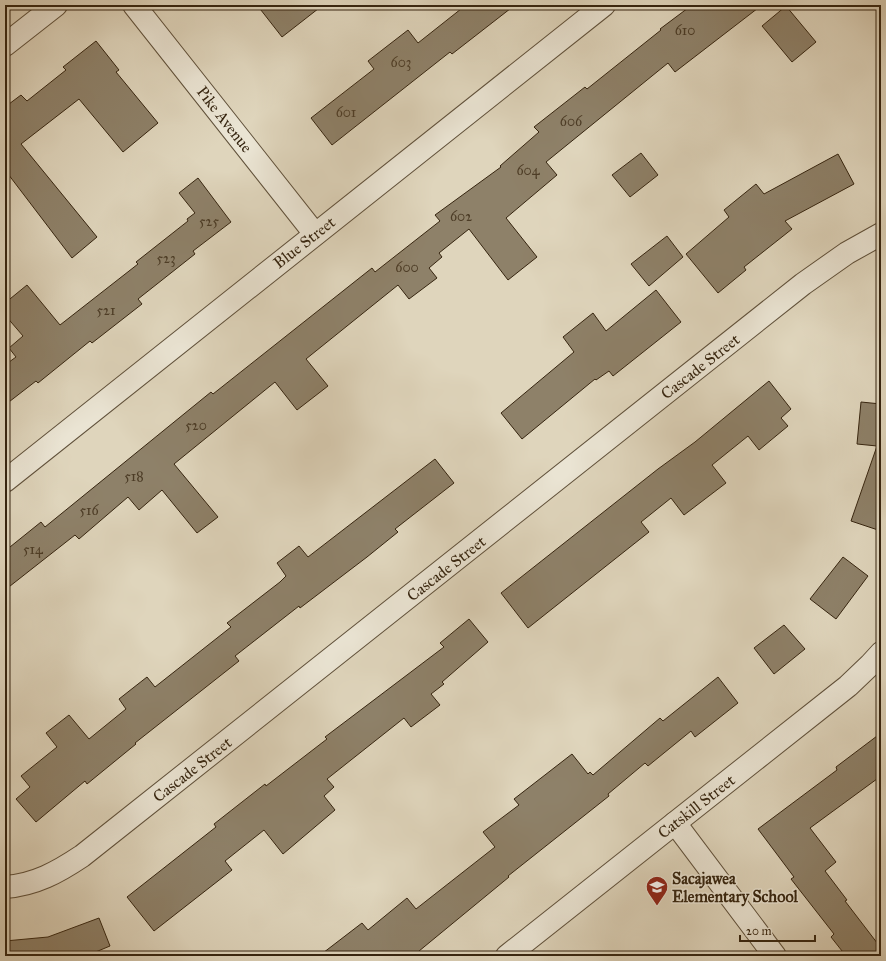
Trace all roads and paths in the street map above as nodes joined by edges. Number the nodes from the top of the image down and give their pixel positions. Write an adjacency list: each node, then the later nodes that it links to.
1 (56, 5): 4 (street)
2 (134, 5): 5 (street, Pike Avenue)
3 (604, 5): 5 (street, Blue Street)
4 (5, 45)
5 (315, 234): 7 (street, Blue Street)
6 (881, 234): 10 (street, Cascade Street)
7 (5, 481)
8 (881, 653): 9 (street, Catskill Street)
9 (675, 823): 11 (street, Catskill Street); 12 (street)
10 (5, 887)
11 (507, 956)
12 (775, 956)

